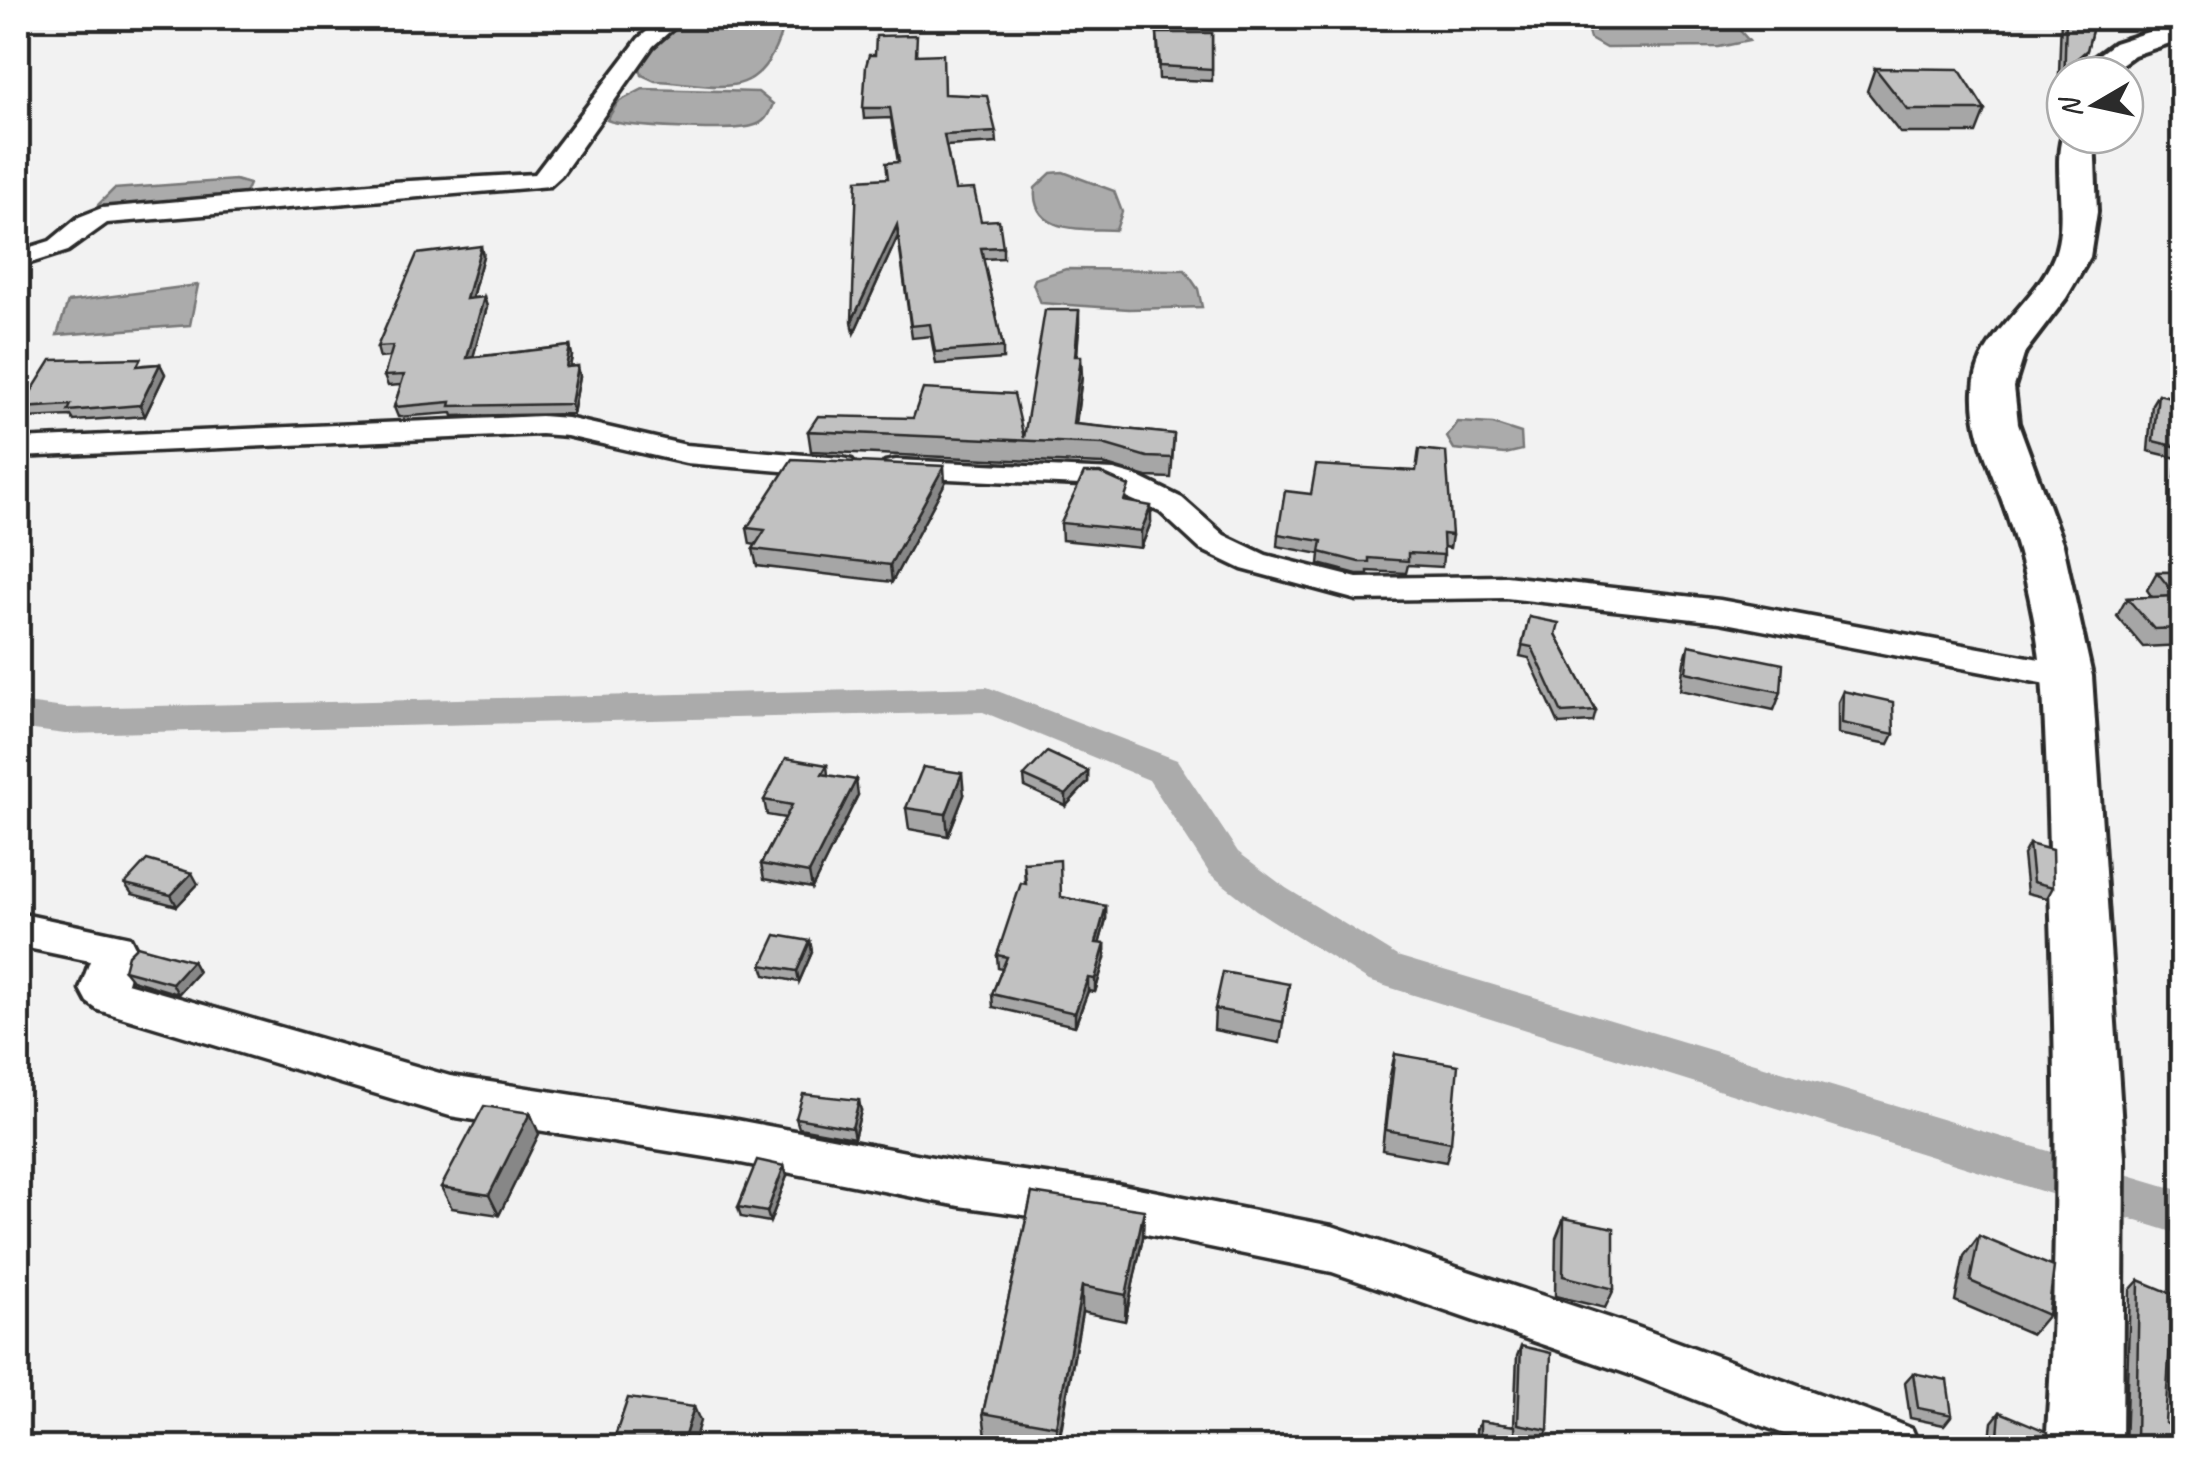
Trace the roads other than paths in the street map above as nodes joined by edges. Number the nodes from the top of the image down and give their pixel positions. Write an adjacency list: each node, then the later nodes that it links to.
1 (676, 18): 5 (street)
2 (2182, 30): 3 (street)
3 (2115, 55)
4 (2078, 155): 7 (street)
5 (18, 259)
6 (18, 448): 7 (street)
7 (2067, 676): 10 (street)
8 (18, 930): 9 (street)
9 (1894, 1448)
10 (2084, 1448)

